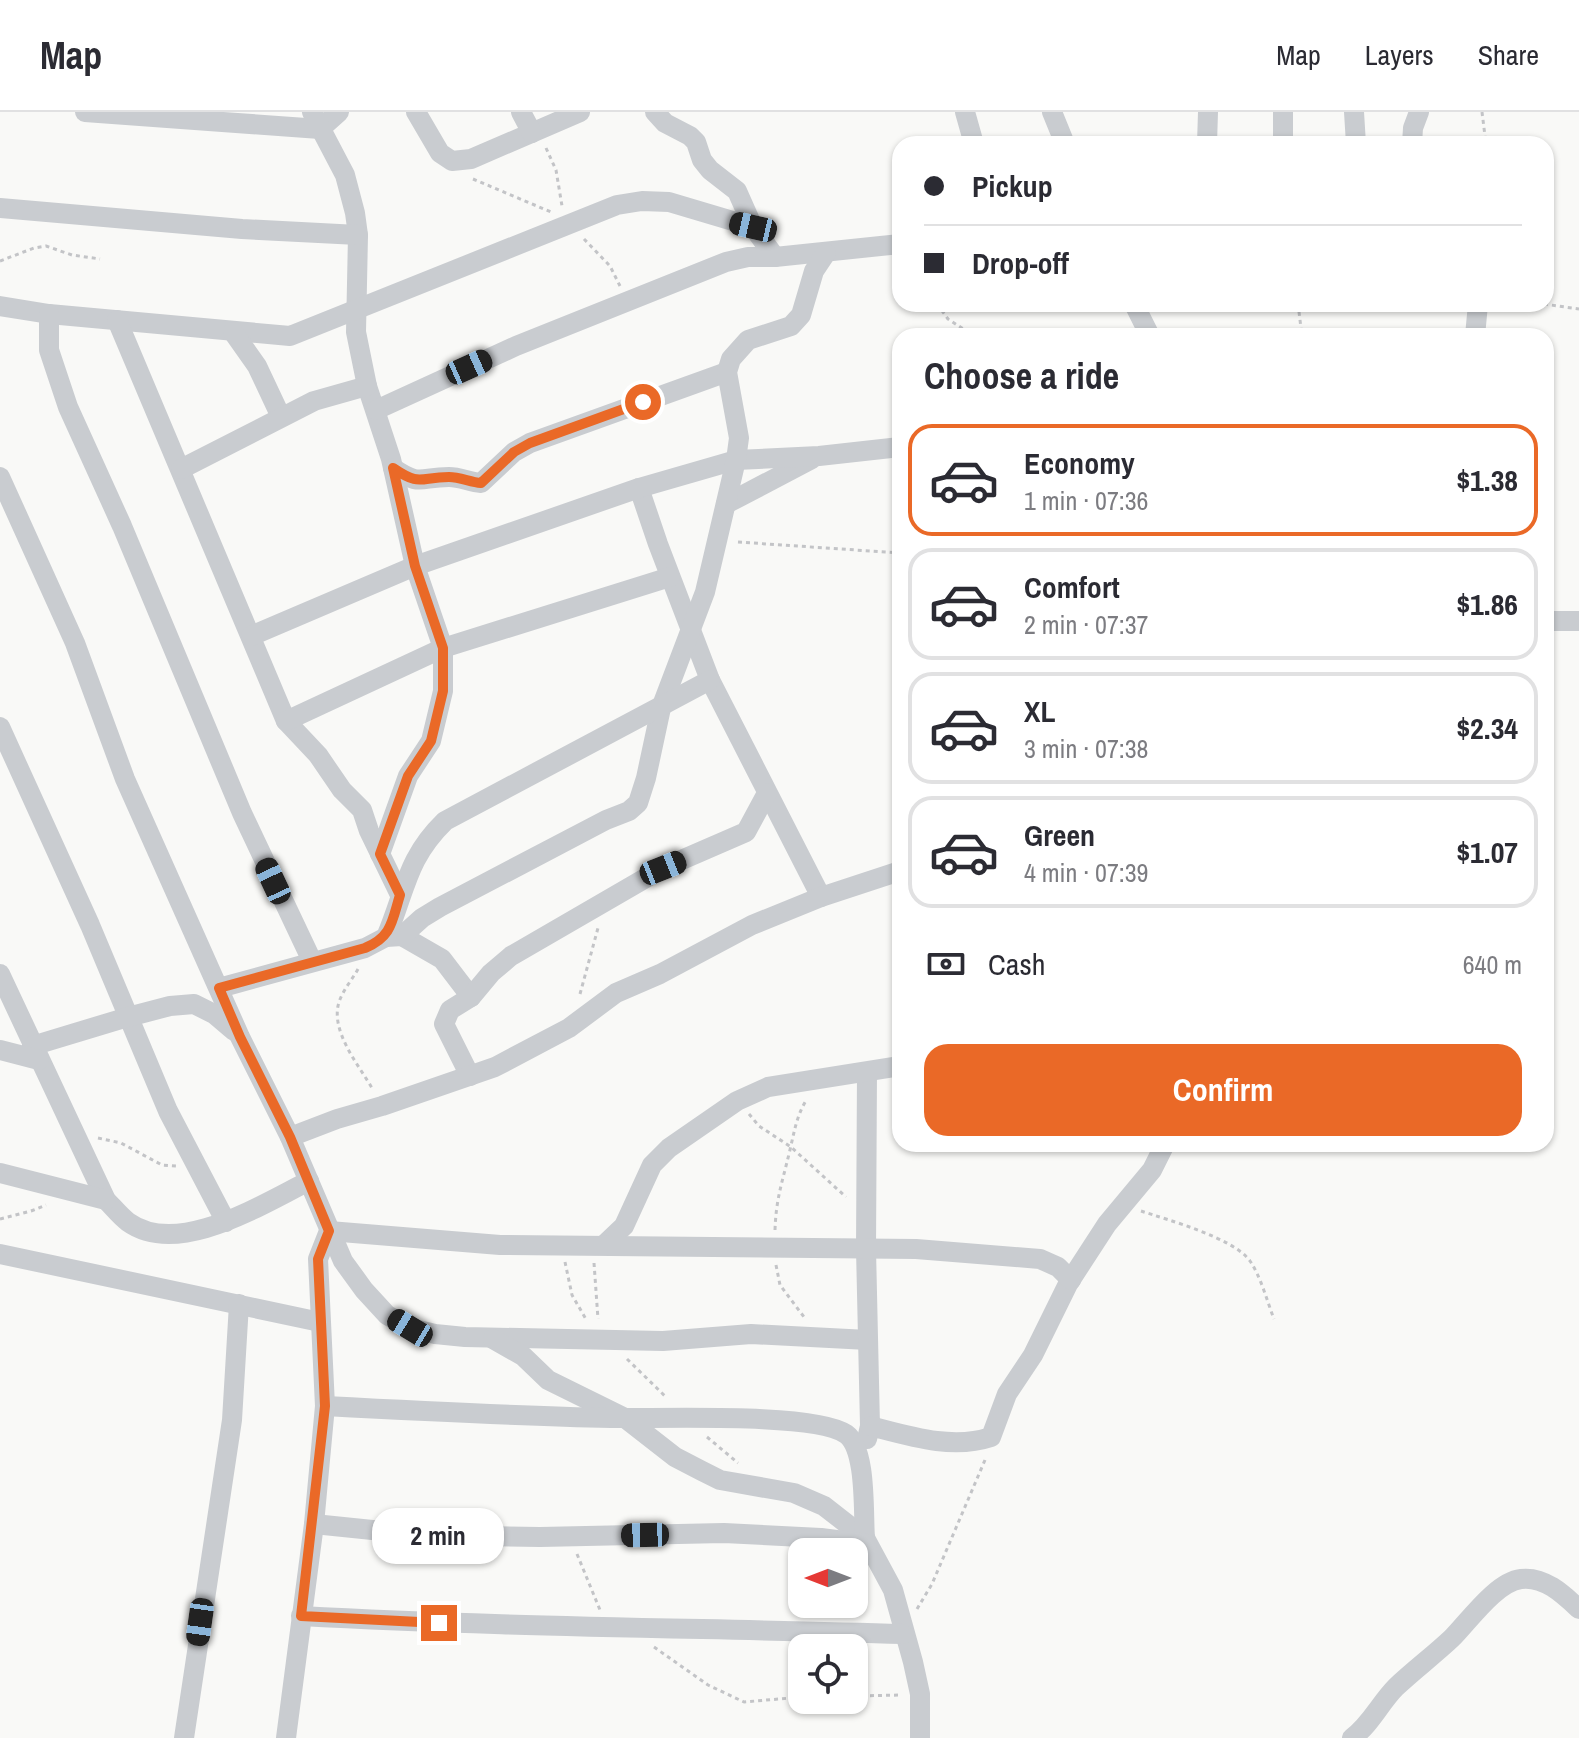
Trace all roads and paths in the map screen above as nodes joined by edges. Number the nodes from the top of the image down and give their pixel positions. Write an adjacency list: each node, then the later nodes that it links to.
1 (85, 112): 14 (street)
2 (339, 112): 14 (street)
3 (416, 112): 23 (street)
4 (521, 112): 15 (street)
5 (580, 112): 15 (street)
6 (655, 112): 26 (street)
7 (965, 112): 16 (street)
8 (1052, 112): 17 (street)
9 (1208, 112): 18 (street)
10 (1283, 112): 19 (street)
11 (1354, 112): 20 (street)
12 (1419, 112): 21 (street)
13 (1482, 112): 22 (path)
14 (316, 121): 27 (street)
15 (535, 132): 23 (street); 25 (path)
16 (972, 136)
17 (1062, 136)
18 (1207, 136)
19 (1283, 136)
20 (1356, 136)
21 (1412, 136)
22 (1485, 136)
23 (452, 161): 25 (path)
24 (0, 208): 27 (street)
25 (567, 221): 26 (street); 33 (path); 37 (street)
26 (753, 227): 30 (street)
27 (358, 235): 37 (street)
28 (892, 245): 29 (street)
29 (826, 253): 30 (street); 43 (street)
30 (775, 257): 33 (street)
31 (100, 259): 32 (path)
32 (0, 261)
33 (629, 302): 45 (street)
34 (1554, 305): 36 (path)
35 (0, 306): 39 (street)
36 (1579, 309)
37 (356, 311): 42 (street); 44 (street)
38 (943, 312): 41 (path)
39 (49, 314): 40 (street); 75 (street)
40 (117, 320): 42 (street); 51 (street)
41 (962, 328)
42 (233, 332): 46 (street)
43 (727, 372): 49 (street); 50 (street)
44 (367, 386): 45 (street); 46 (street)
45 (376, 410): 50 (street)
46 (281, 417): 51 (street)
47 (892, 448): 48 (street)
48 (819, 456): 49 (street); 54 (street)
49 (736, 460): 53 (street); 54 (street)
50 (393, 468): 57 (street)
51 (181, 469): 62 (street)
52 (0, 477): 77 (street)
53 (639, 488): 57 (street); 58 (street)
54 (726, 504): 55 (street)
55 (718, 540): 56 (path); 61 (street)
56 (892, 552)
57 (415, 566): 62 (street); 63 (street)
58 (670, 577): 61 (street); 63 (street)
59 (1554, 621): 60 (street)
60 (1579, 621)
61 (691, 631): 64 (street); 65 (street)
62 (251, 636): 66 (street)
63 (443, 648): 66 (street); 69 (street)
64 (710, 680): 65 (street); 68 (street)
65 (661, 708): 71 (street); 74 (street)
66 (286, 721): 69 (street)
67 (0, 727): 79 (street)
68 (767, 793): 72 (street); 73 (street)
69 (380, 854): 71 (street)
70 (892, 874): 72 (street)
71 (400, 895): 74 (street)
72 (821, 897): 80 (street)
73 (605, 902): 78 (street); 80 (path)
74 (387, 940): 75 (street); 78 (street); 89 (path)
75 (312, 961): 77 (street)
76 (0, 974): 83 (street)
77 (219, 988): 81 (street)
78 (471, 997): 86 (street)
79 (128, 1017): 81 (street); 83 (street); 94 (street)
80 (569, 1028): 86 (street)
81 (240, 1037): 91 (street)
82 (0, 1050): 83 (street)
83 (36, 1053): 90 (street)
84 (892, 1067): 85 (street)
85 (867, 1072): 87 (street); 100 (street)
86 (470, 1076): 89 (street)
87 (820, 1079): 88 (street); 92 (path)
88 (737, 1101): 92 (path); 105 (street)
89 (382, 1106): 91 (street)
90 (75, 1132): 94 (path); 97 (street)
91 (290, 1137): 96 (street)
92 (791, 1147): 100 (path); 106 (path)
93 (1161, 1152): 99 (street)
94 (196, 1165): 102 (street)
95 (0, 1173): 97 (street)
96 (309, 1181): 102 (street); 103 (street)
97 (106, 1200): 102 (street)
98 (46, 1205): 101 (path)
99 (1122, 1205): 109 (street); 111 (path)
100 (866, 1216): 107 (street)
101 (0, 1219)
102 (226, 1222)
103 (329, 1231): 104 (street); 112 (street); 115 (street)
104 (562, 1245): 105 (street); 113 (path)
105 (598, 1245): 106 (street); 113 (path)
106 (774, 1249): 107 (street); 114 (path)
107 (866, 1249): 109 (street); 116 (street)
108 (0, 1254): 110 (street)
109 (1071, 1280): 121 (street)
110 (239, 1304): 112 (street); 137 (street)
111 (1274, 1319)
112 (320, 1322): 117 (street)
113 (602, 1337): 114 (street); 115 (street); 119 (path)
114 (815, 1337): 116 (street)
115 (491, 1338): 118 (street)
116 (868, 1340): 120 (street)
117 (325, 1406): 118 (street); 124 (street)
118 (625, 1418): 119 (street); 127 (street)
119 (686, 1418): 122 (path); 123 (street)
120 (870, 1426): 121 (street); 123 (street)
121 (991, 1437): 133 (path)
122 (740, 1465)
123 (861, 1467): 128 (street)
124 (314, 1524): 125 (street); 131 (street)
125 (571, 1536): 126 (street); 132 (path)
126 (821, 1538)
127 (862, 1538)
128 (866, 1538)
129 (868, 1545): 133 (street)
130 (1579, 1609): 140 (street)
131 (301, 1616): 132 (street); 138 (street)
132 (615, 1628): 133 (street); 136 (path)
133 (903, 1634): 134 (street)
134 (920, 1694): 135 (path); 139 (street)
135 (868, 1696)
136 (788, 1699)
137 (184, 1738)
138 (286, 1738)
139 (920, 1738)
140 (1352, 1738)

